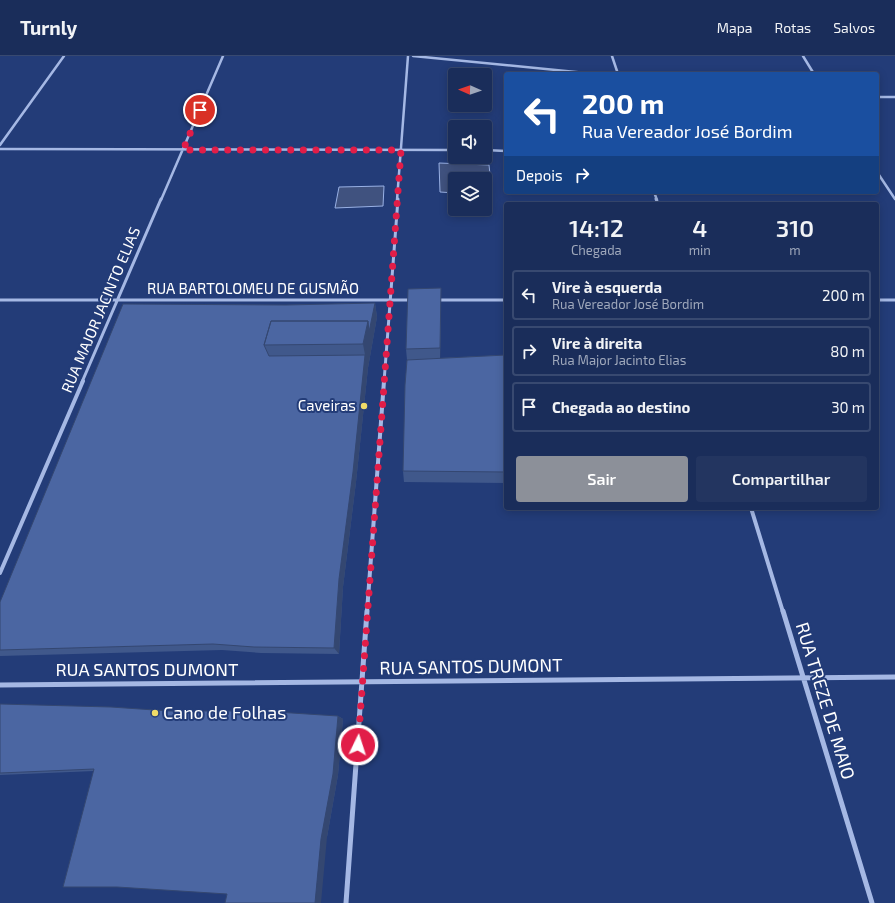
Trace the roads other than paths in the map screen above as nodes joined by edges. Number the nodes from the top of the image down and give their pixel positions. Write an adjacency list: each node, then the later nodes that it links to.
1 (64, 56): 14 (street)
2 (223, 56): 16 (street, RUA MAJOR JACINTO ELIAS)
3 (408, 56): 17 (street)
4 (413, 56): 8 (street)
5 (458, 56): 8 (street)
6 (612, 56): 10 (street)
7 (803, 56): 11 (street)
8 (456, 60): 9 (street)
9 (576, 72)
10 (617, 72)
11 (813, 72)
12 (879, 97): 13 (street)
13 (895, 97)
14 (0, 146)
15 (0, 149): 16 (street)
16 (183, 150): 17 (street); 24 (street, RUA MAJOR JACINTO ELIAS)
17 (401, 150): 18 (street); 25 (street)
18 (448, 150)
19 (492, 150): 20 (street)
20 (504, 150)
21 (879, 175): 22 (street)
22 (895, 199)
23 (0, 300): 24 (street, RUA BARTOLOMEU DE GUSMÃO)
24 (118, 300): 25 (street, RUA BARTOLOMEU DE GUSMÃO); 32 (street, RUA MAJOR JACINTO ELIAS)
25 (390, 300): 26 (street, RUA BARTOLOMEU DE GUSMÃO); 35 (street)
26 (413, 300)
27 (429, 300): 28 (street)
28 (504, 300)
29 (879, 300): 30 (street)
30 (895, 300)
31 (752, 510): 34 (street, RUA TREZE DE MAIO)
32 (0, 573)
33 (895, 677): 34 (street, RUA SANTOS DUMONT)
34 (803, 678): 35 (street, RUA SANTOS DUMONT); 38 (street, RUA TREZE DE MAIO)
35 (362, 682): 36 (street, RUA SANTOS DUMONT); 37 (street)
36 (0, 685)
37 (346, 903)
38 (872, 903)

